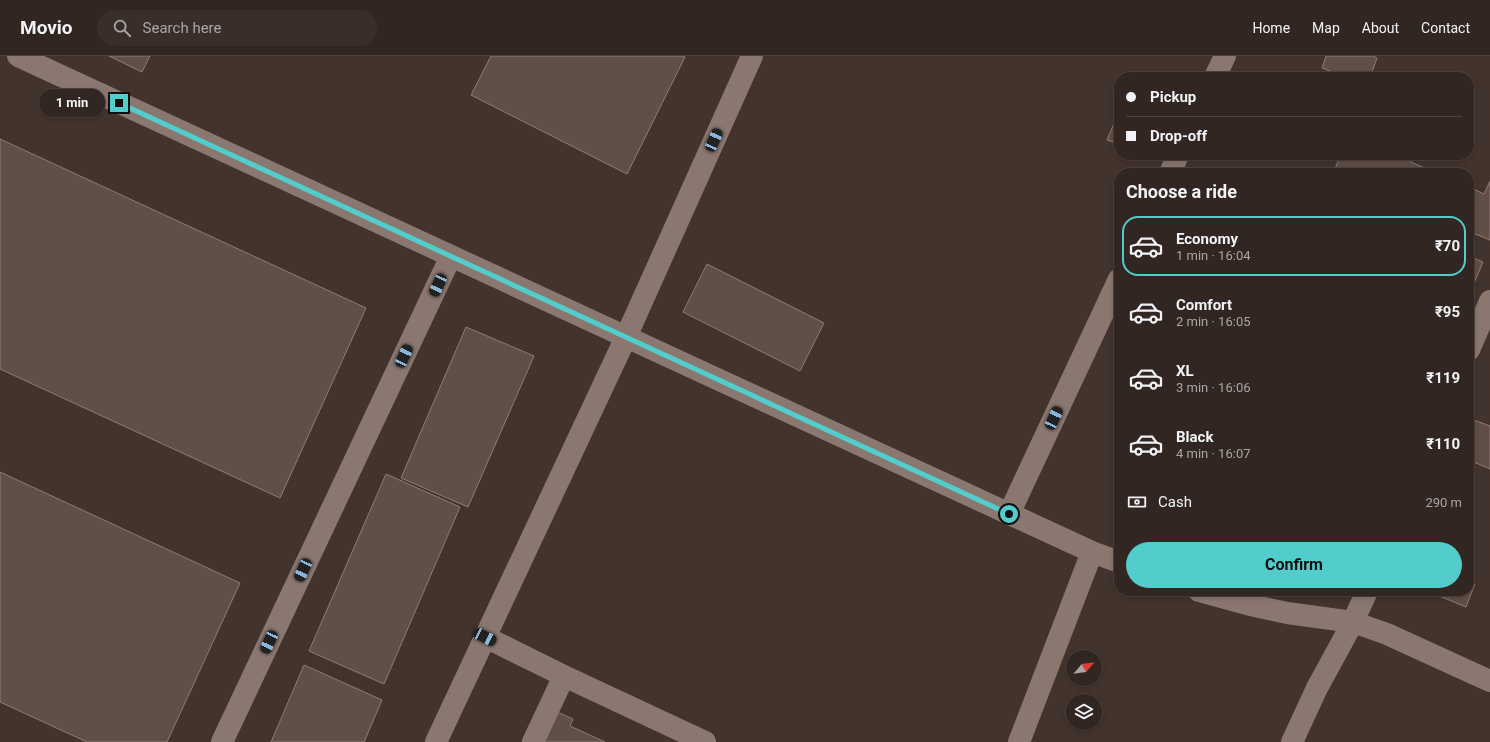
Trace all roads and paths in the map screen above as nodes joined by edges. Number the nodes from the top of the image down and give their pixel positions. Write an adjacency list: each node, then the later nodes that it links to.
1 (18, 56): 5 (lane)
2 (752, 56): 8 (lane)
3 (1225, 56): 4 (lane)
4 (1217, 72)
5 (451, 256): 8 (lane); 19 (lane)
6 (1114, 289): 10 (lane)
7 (1490, 301): 9 (lane)
8 (626, 337): 10 (lane); 16 (lane)
9 (1474, 338)
10 (1009, 514): 11 (lane)
11 (1092, 552): 12 (lane); 23 (lane)
12 (1114, 560)
13 (1217, 596): 15 (lane)
14 (1365, 596): 15 (lane)
15 (1353, 622): 18 (lane); 24 (lane)
16 (485, 637): 17 (lane); 20 (lane)
17 (564, 676): 21 (lane); 22 (lane)
18 (1490, 681)
19 (222, 742)
20 (436, 742)
21 (533, 742)
22 (705, 742)
23 (1019, 742)
24 (1292, 742)

